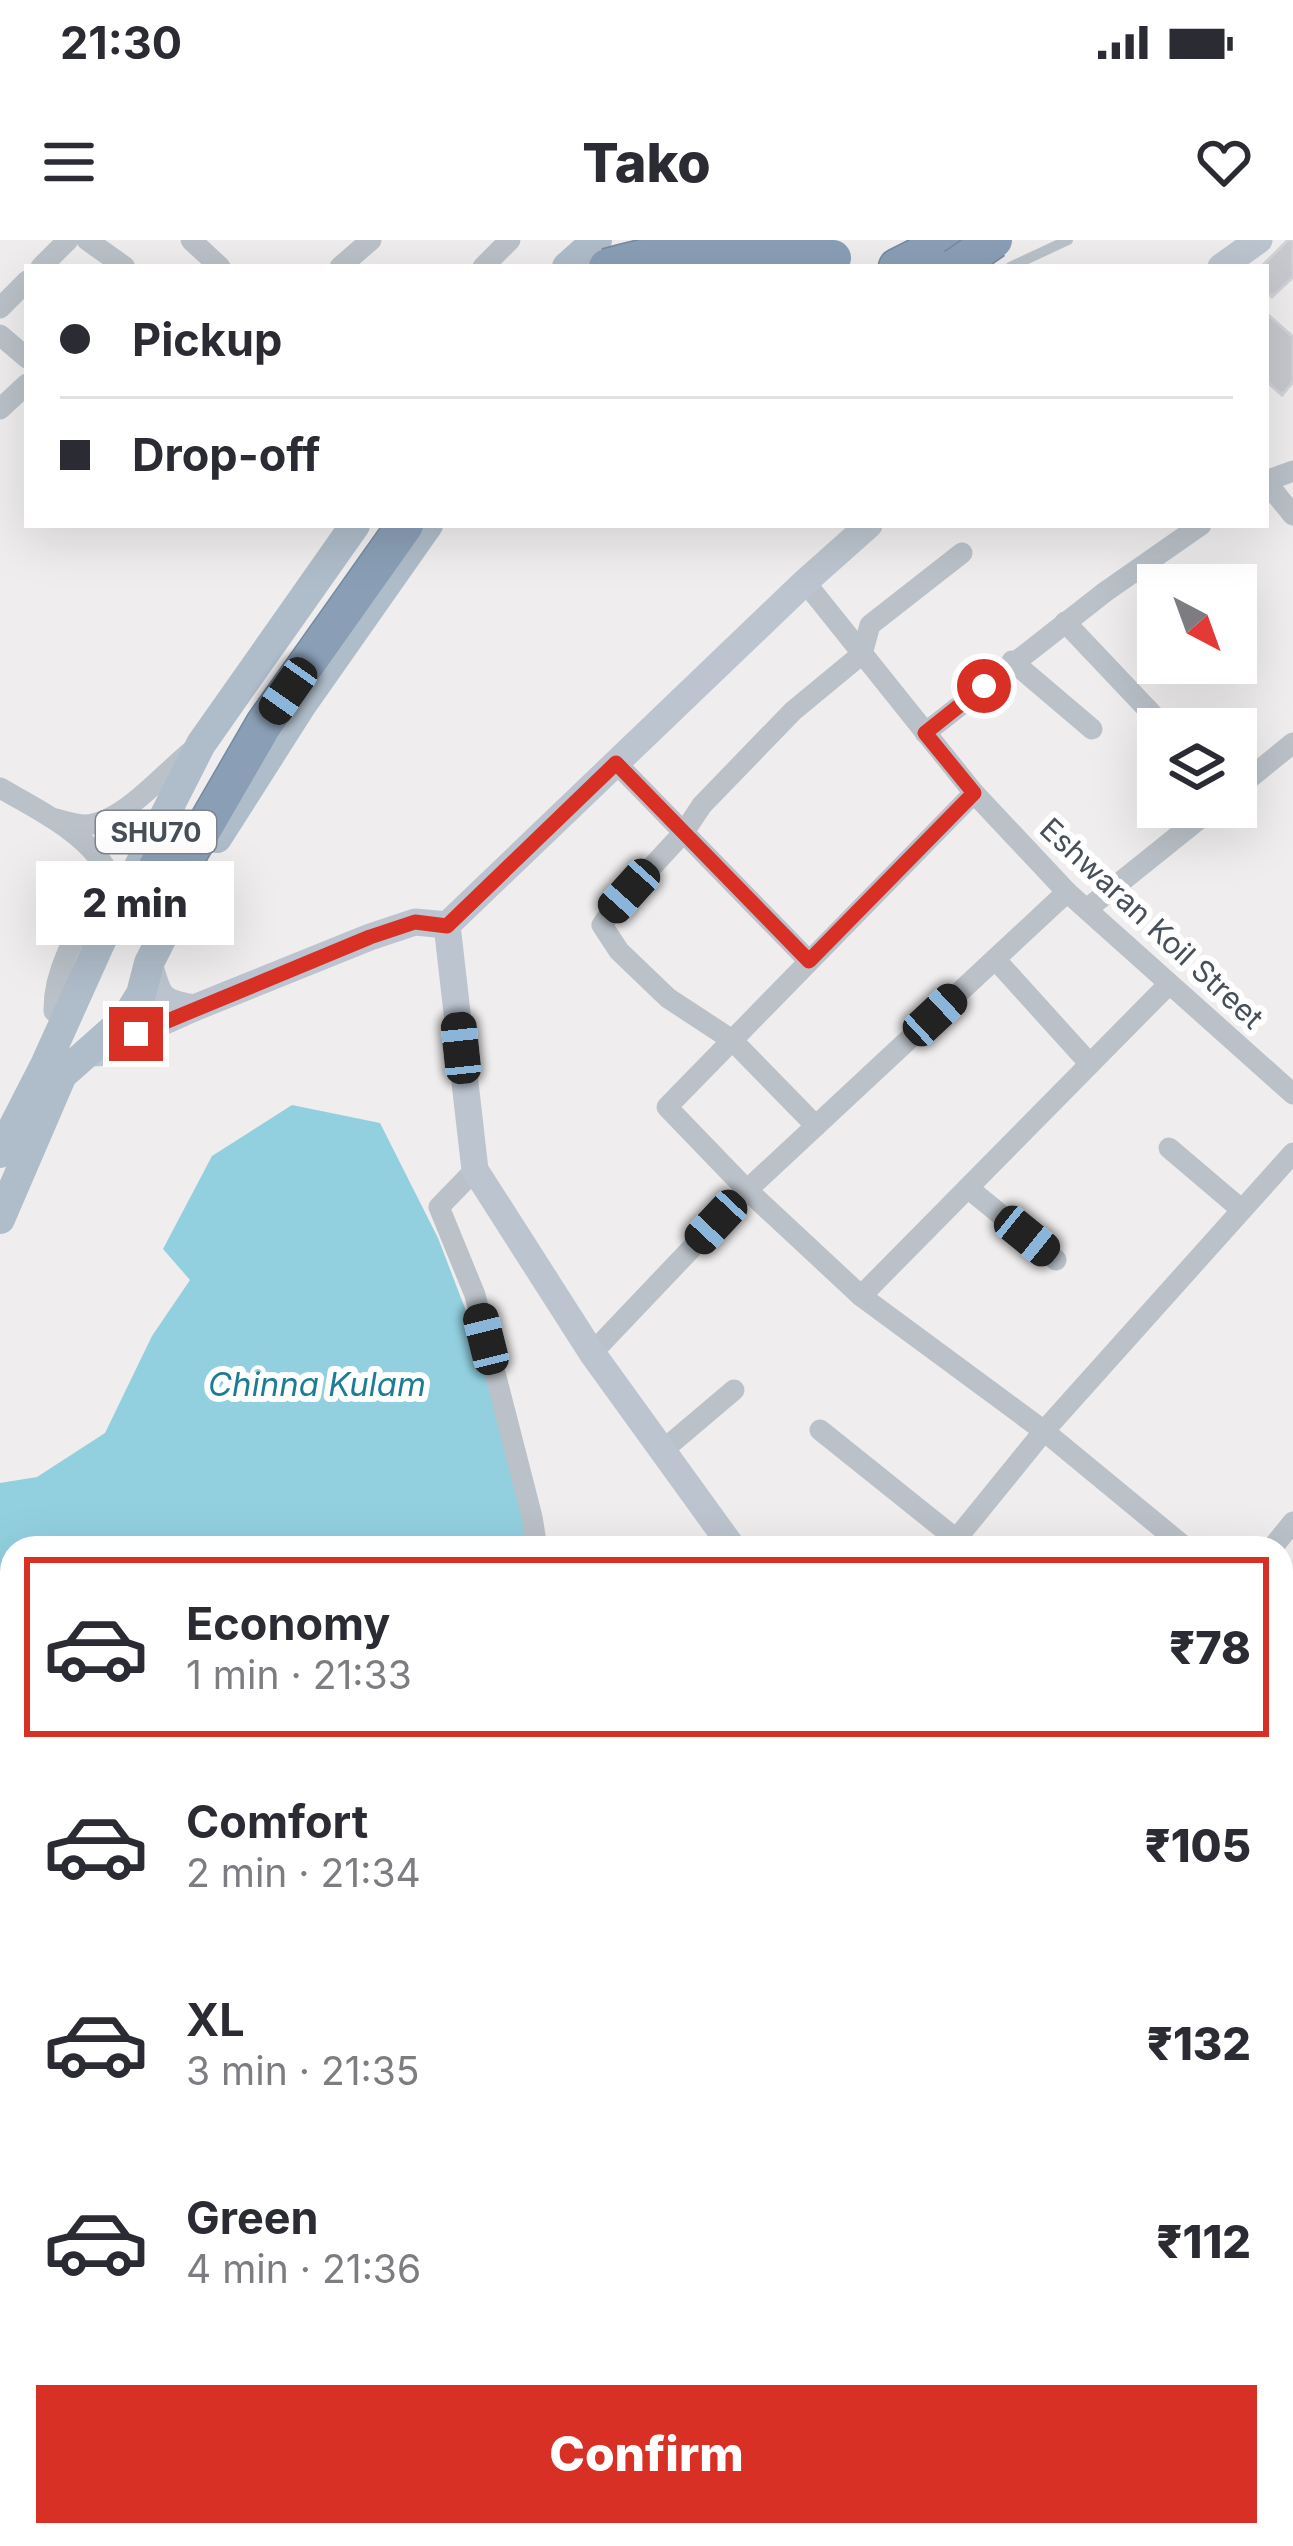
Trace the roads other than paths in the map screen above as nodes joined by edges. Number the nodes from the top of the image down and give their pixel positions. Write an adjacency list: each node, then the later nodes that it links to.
1 (68, 240): 14 (street)
2 (87, 240): 15 (street)
3 (191, 240): 16 (street)
4 (371, 240): 17 (street)
5 (510, 240): 18 (street)
6 (597, 240): 19 (main road)
7 (668, 240): 21 (main road)
8 (950, 240): 24 (highway)
9 (972, 240): 12 (lane)
10 (1069, 240): 25 (lane)
11 (1259, 240): 26 (street)
12 (979, 254)
13 (832, 255): 20 (highway, bridge)
14 (44, 264)
15 (121, 264)
16 (217, 264)
17 (343, 264)
18 (486, 264)
19 (570, 264)
20 (613, 264)
21 (643, 264)
22 (669, 264): 23 (highway, bridge)
23 (749, 264)
24 (908, 264)
25 (1017, 264)
26 (1225, 264)
27 (24, 284): 28 (street)
28 (0, 308)
29 (0, 335): 30 (street)
30 (24, 355)
31 (24, 387): 32 (street)
32 (0, 409)
33 (1269, 485): 34 (street)
34 (1293, 514)
35 (355, 528): 61 (highway)
36 (355, 528): 50 (main road, SHU70)
37 (403, 528): 61 (highway)
38 (426, 528): 61 (main road, SHU70)
39 (866, 528): 42 (street)
40 (1197, 528): 43 (street)
41 (962, 553): 44 (street)
42 (805, 582): 44 (street, Eshwaran Koil Street); 51 (street)
43 (1065, 622): 45 (street); 46 (street)
44 (862, 654): 48 (street, Eshwaran Koil Street); 57 (street)
45 (1013, 662): 47 (street); 48 (street)
46 (1146, 708)
47 (1092, 729)
48 (925, 733): 54 (street, Eshwaran Koil Street)
49 (1293, 743): 52 (street)
50 (201, 744): 55 (street); 61 (main road, SHU70)
51 (616, 763): 57 (street); 60 (street)
52 (1257, 772)
53 (0, 788): 55 (street)
54 (974, 793): 58 (street, Eshwaran Koil Street); 63 (street)
55 (55, 819): 66 (street)
56 (1188, 828): 59 (street)
57 (684, 832): 63 (street); 67 (street)
58 (1067, 892): 59 (street, Eshwaran Koil Street); 62 (street)
59 (1087, 909): 64 (street, Eshwaran Koil Street)
60 (447, 926): 65 (street); 75 (street)
61 (141, 934): 65 (street); 66 (main road, SHU70); 68 (main road, SHU70)
62 (995, 959): 69 (street); 71 (street)
63 (809, 961): 67 (street)
64 (1168, 985): 69 (street); 70 (street, Eshwaran Koil Street)
65 (194, 1008): 68 (street)
66 (65, 1020): 68 (main road, SHU70)
67 (732, 1040): 71 (street); 77 (street)
68 (73, 1056): 73 (main road, SHU70); 79 (main road, SHU70)
69 (1090, 1064): 76 (street)
70 (1289, 1083)
71 (816, 1126): 77 (street)
72 (1169, 1148): 78 (street)
73 (0, 1153)
74 (1293, 1153): 78 (street)
75 (475, 1170): 82 (street); 87 (street)
76 (968, 1187): 80 (street); 81 (street)
77 (747, 1190): 81 (street); 82 (street)
78 (1242, 1210): 85 (street)
79 (0, 1219)
80 (1056, 1260)
81 (861, 1296): 85 (street)
82 (592, 1353): 86 (street)
83 (734, 1390): 86 (street)
84 (820, 1430): 89 (street)
85 (1044, 1432): 90 (street); 91 (street)
86 (662, 1450): 88 (street)
87 (535, 1536)
88 (724, 1536)
89 (944, 1536)
90 (960, 1536)
91 (1171, 1536)

